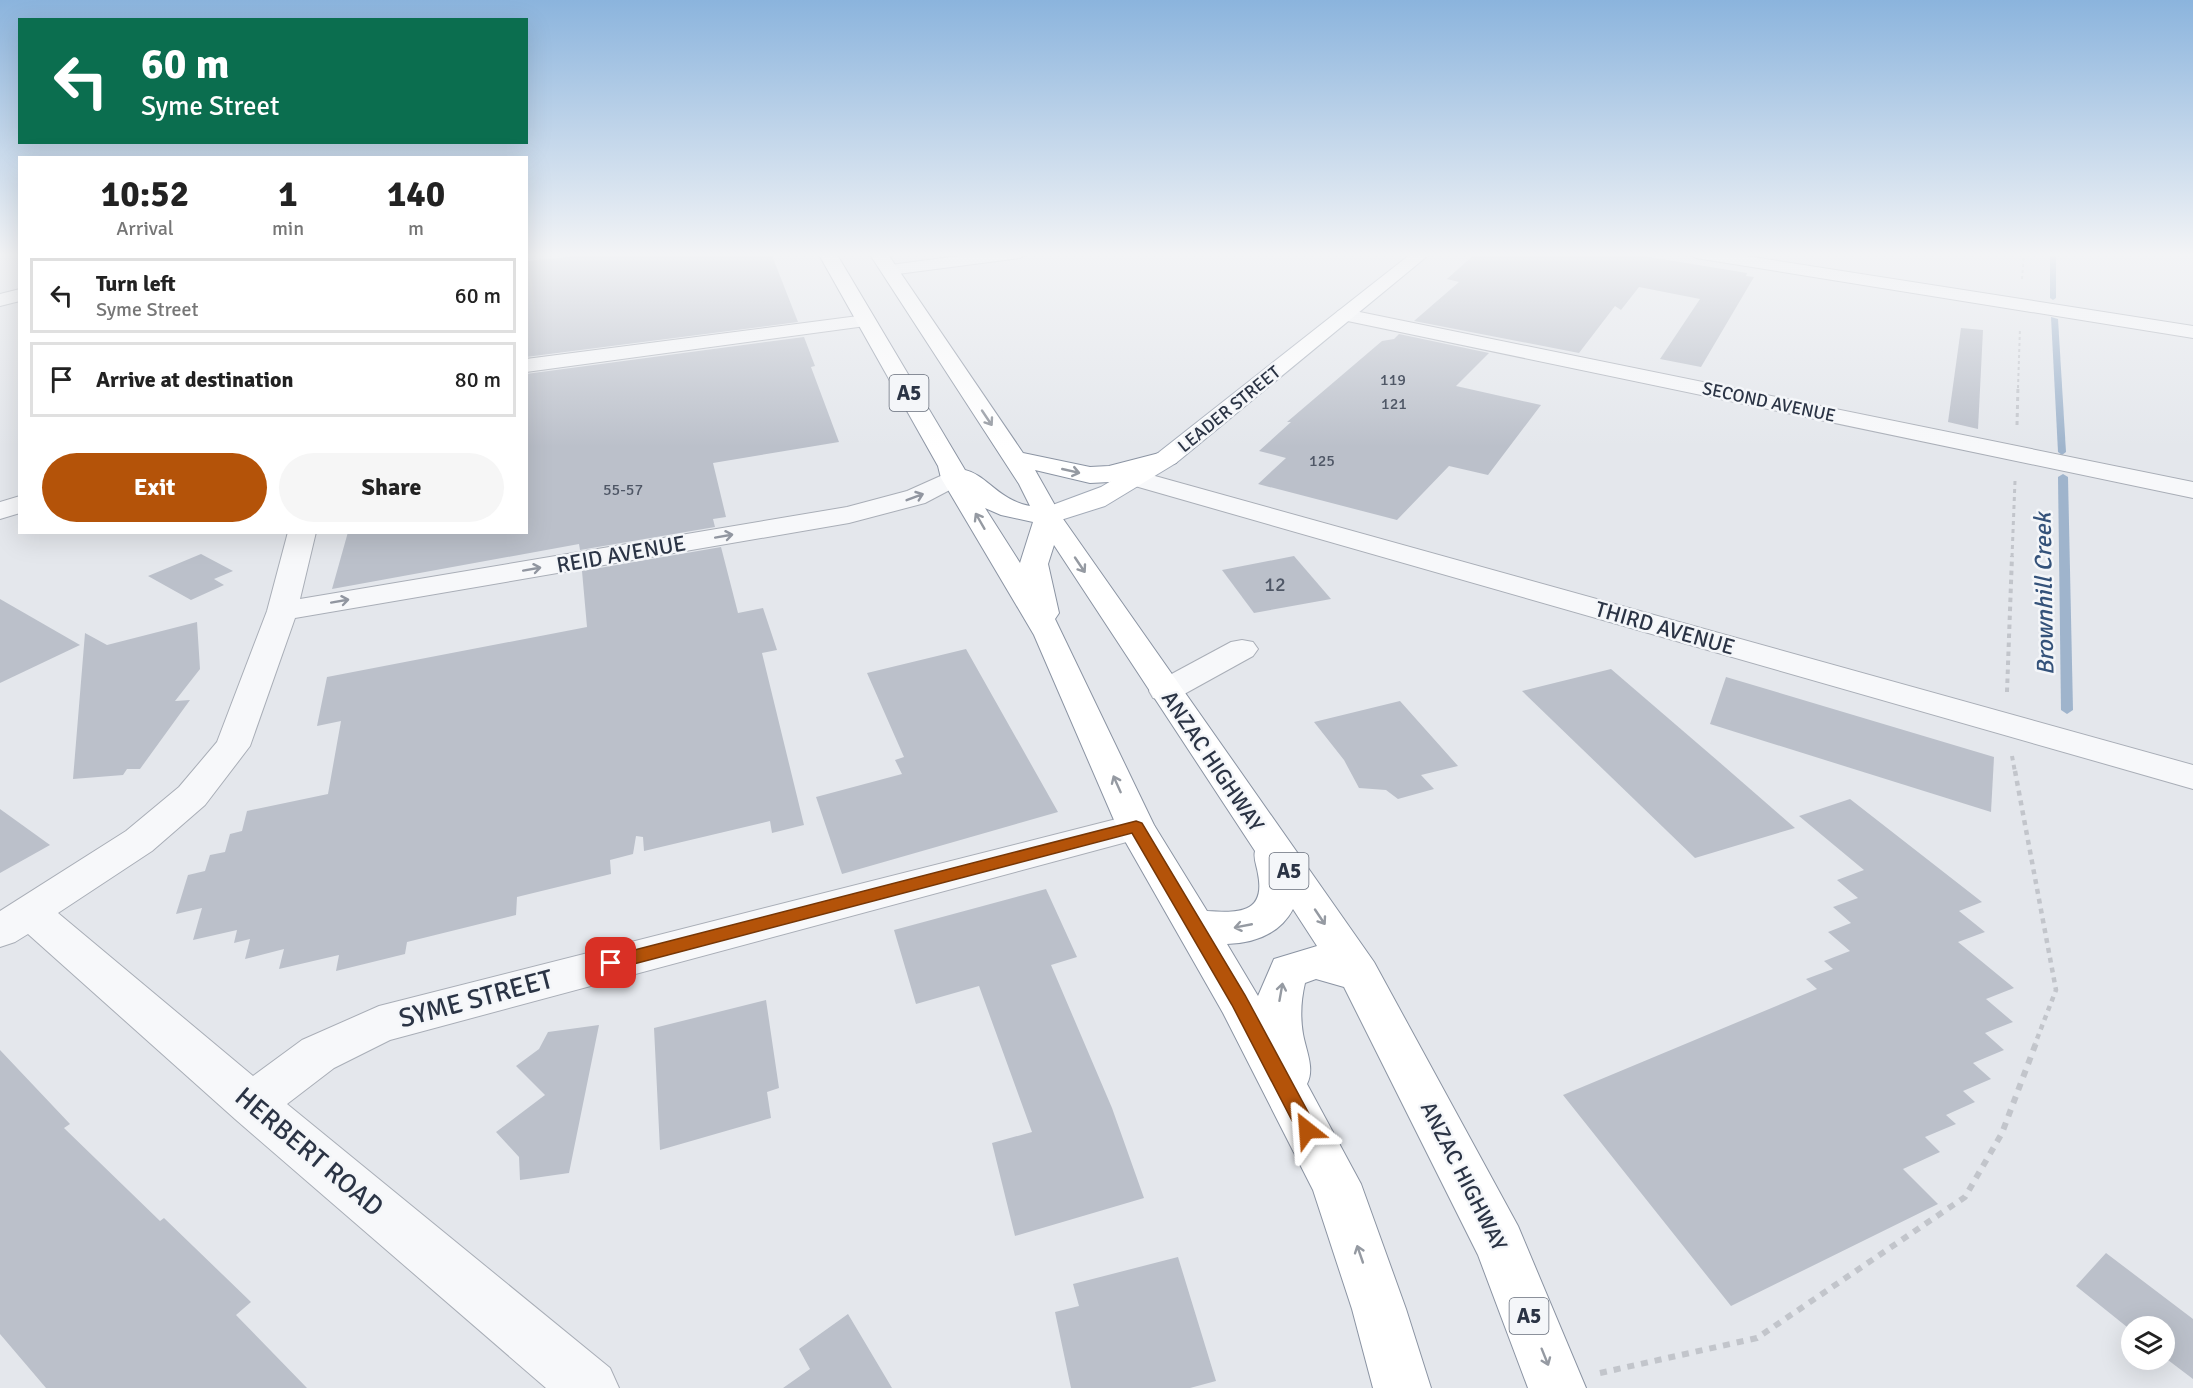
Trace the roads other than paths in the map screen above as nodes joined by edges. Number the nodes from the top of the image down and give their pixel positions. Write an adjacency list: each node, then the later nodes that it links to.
1 (864, 318): 6 (main road, A5)
2 (900, 318): 9 (main road, ANZAC HIGHWAY / A5)
3 (1342, 318): 12 (main road, LEADER STREET)
4 (1358, 318): 15 (street, SECOND AVENUE)
5 (2098, 318): 7 (street)
6 (866, 321): 8 (street); 10 (main road, A5)
7 (2193, 333)
8 (528, 366)
9 (943, 381): 10 (main road); 11 (main road, ANZAC HIGHWAY / A5, one-way to 11)
10 (905, 387): 13 (main road, A5)
11 (1014, 458): 12 (main road, one-way to 12); 18 (main road, ANZAC HIGHWAY / A5)
12 (1167, 458): 14 (main road, LEADER STREET)
13 (953, 472): 18 (main road, LEADER STREET); 20 (street, REID AVENUE, one-way to 13); 21 (main road, A5, one-way to 13)
14 (1137, 479): 18 (main road, LEADER STREET); 24 (street, THIRD AVENUE)
15 (2193, 490)
16 (18, 505): 17 (street)
17 (0, 512)
18 (1048, 516): 21 (main road); 23 (main road, ANZAC HIGHWAY / A5, one-way to 23)
19 (302, 534): 20 (street)
20 (282, 611): 27 (street)
21 (1049, 635): 25 (main road, A5, one-way to 21)
22 (1242, 649): 23 (street)
23 (1166, 691): 26 (main road, ANZAC HIGHWAY / A5)
24 (2193, 777)
25 (1136, 827): 28 (main road, A5); 30 (street, SYME STREET)
26 (1272, 846): 28 (main road, one-way to 28); 29 (main road, ANZAC HIGHWAY / A5, one-way to 29)
27 (15, 922): 30 (street, HERBERT ROAD)
28 (1195, 927): 31 (main road, A5)
29 (1359, 974): 31 (main road, one-way to 29); 32 (main road, ANZAC HIGHWAY / A5, one-way to 32)
30 (252, 1104): 33 (street, HERBERT ROAD)
31 (1297, 1111): 34 (main road, A5, one-way to 31)
32 (1556, 1385)
33 (590, 1388)
34 (1402, 1388)

